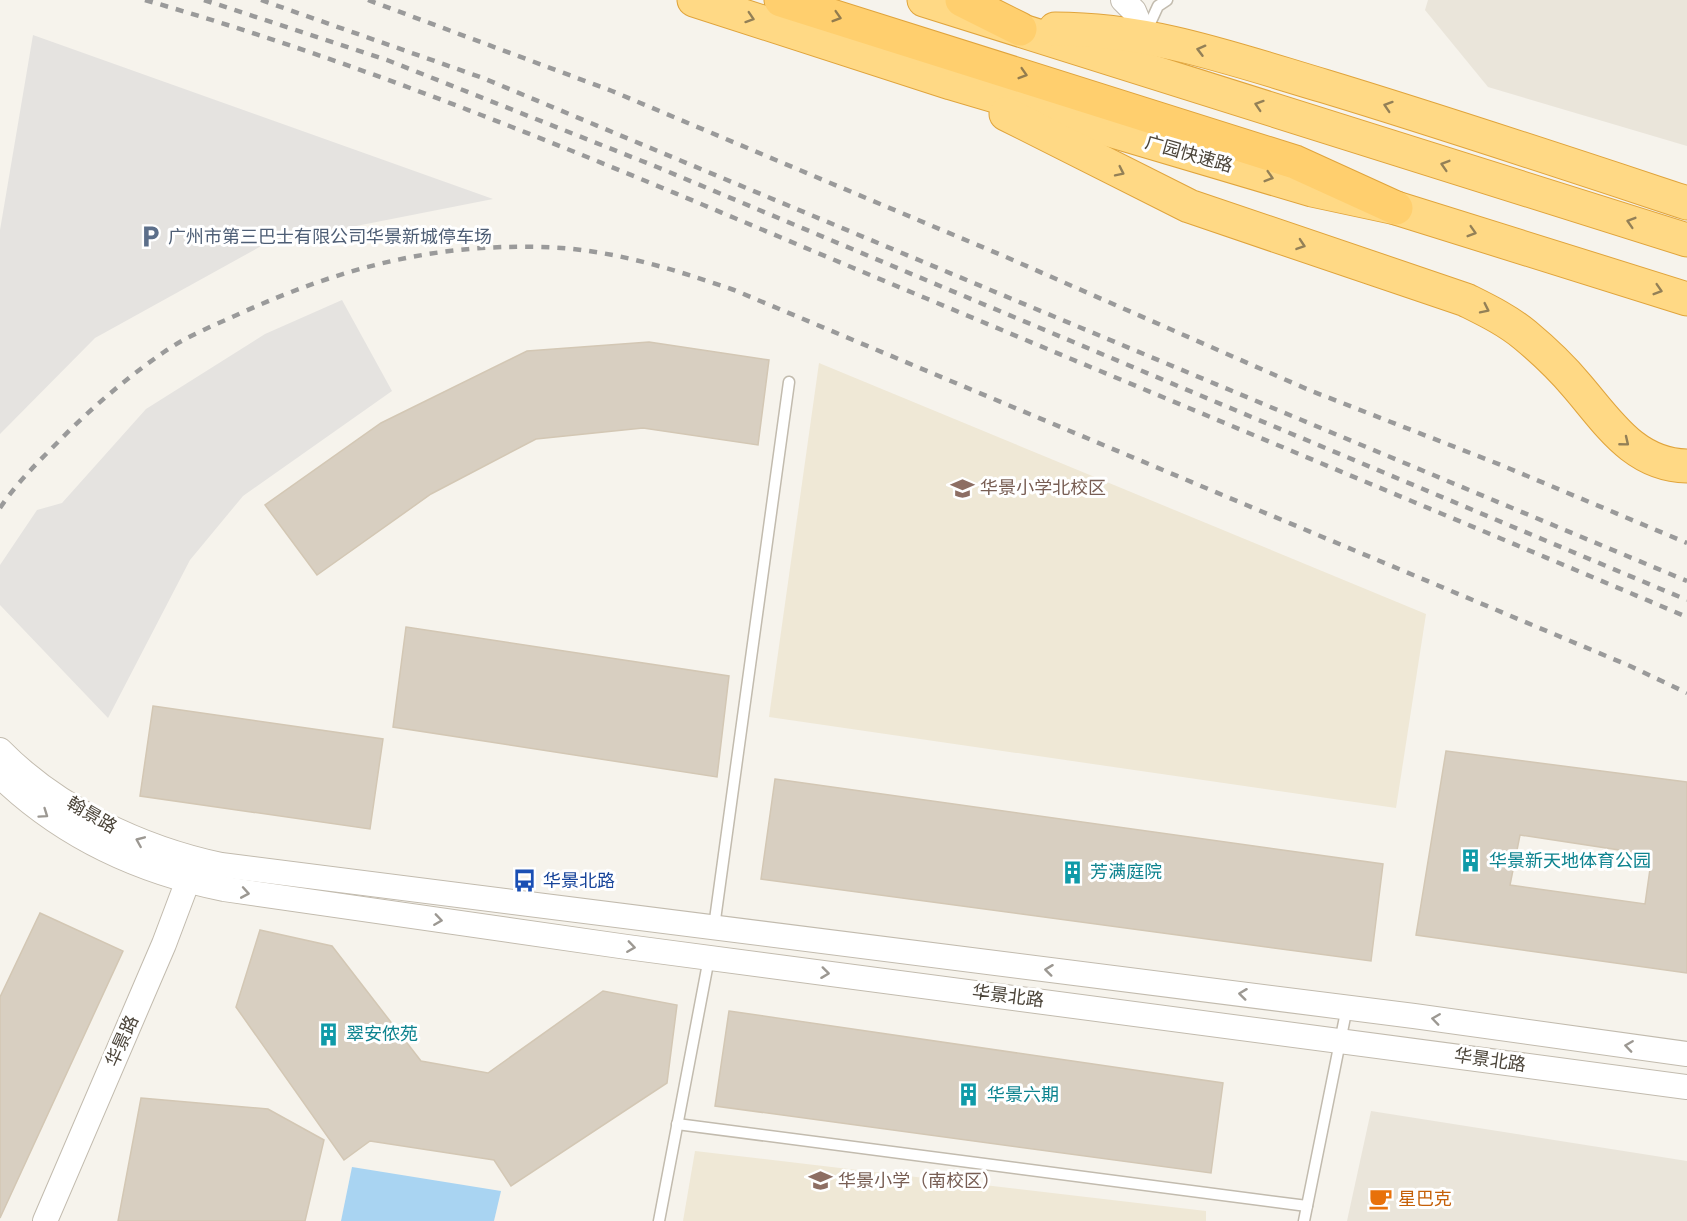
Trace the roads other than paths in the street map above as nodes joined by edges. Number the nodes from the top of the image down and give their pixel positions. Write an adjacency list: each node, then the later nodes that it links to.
1 (694, 0): 9 (highway, 广园快速路, one-way to 9)
2 (781, 0): 11 (highway, one-way to 11)
3 (924, 0): 7 (highway)
4 (962, 0): 7 (highway)
5 (1123, 0): 8 (street)
6 (1167, 0): 8 (lane)
7 (1020, 29): 8 (highway); 12 (highway, one-way to 7)
8 (1144, 35): 10 (highway, one-way to 8)
9 (951, 84): 11 (highway, 广园快速路, one-way to 11); 15 (highway, one-way to 15)
10 (1687, 203)
11 (1396, 208): 13 (highway, 广园快速路, one-way to 13)
12 (1687, 240)
13 (1687, 299)
14 (789, 382): 19 (lane)
15 (1687, 466)
16 (0, 750): 18 (street, 翰景路, one-way to 16)
17 (0, 777): 18 (street, 翰景路, one-way to 18)
18 (192, 871): 19 (street, 华景北路); 20 (street, 华景北路, one-way to 20); 27 (street, 华景路)
19 (714, 927): 21 (street, 华景北路, one-way to 19)
20 (709, 958): 22 (street, 华景北路, one-way to 22); 25 (lane)
21 (1347, 1007): 22 (lane); 23 (street, 华景北路, one-way to 21)
22 (1342, 1040): 24 (street, 华景北路); 26 (lane)
23 (1687, 1054)
24 (1687, 1087)
25 (677, 1124): 26 (lane); 28 (lane)
26 (1307, 1206): 29 (lane)
27 (45, 1221)
28 (659, 1221)
29 (1304, 1221)

